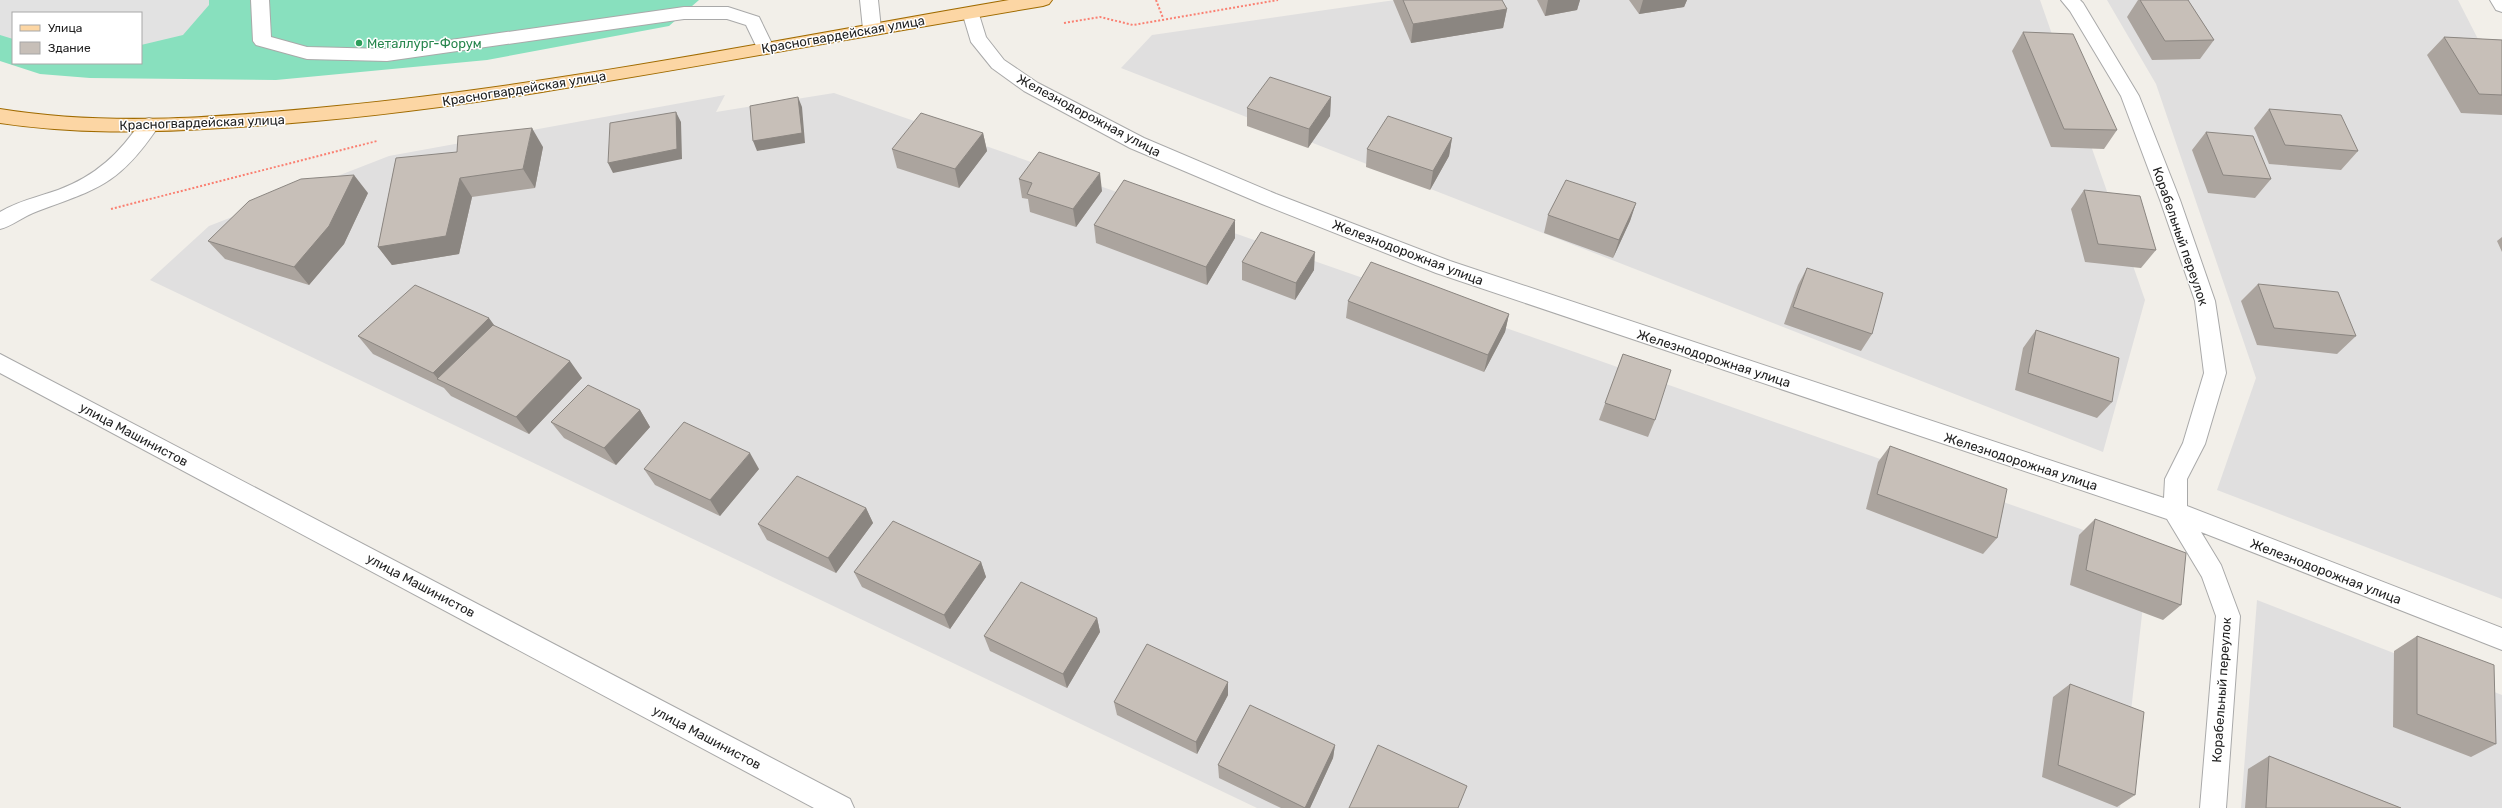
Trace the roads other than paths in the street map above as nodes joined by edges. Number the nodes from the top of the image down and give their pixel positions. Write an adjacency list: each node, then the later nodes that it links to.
1 (260, 0): 9 (street)
2 (868, 0): 8 (street)
3 (1043, 0): 7 (main road, Красногвардейская улица)
4 (2070, 0): 14 (street, Корабельный переулок)
5 (2499, 0): 6 (street)
6 (2502, 6)
7 (971, 12): 8 (main road, Красногвардейская улица); 14 (street, Железнодорожная улица)
8 (872, 29): 9 (main road, Красногвардейская улица)
9 (765, 48): 11 (main road, Красногвардейская улица)
10 (0, 116): 11 (main road, Красногвардейская улица)
11 (149, 125): 12 (street)
12 (0, 222)
13 (0, 363): 16 (street, улица Машинистов)
14 (2174, 512): 15 (street, Железнодорожная улица); 17 (street, Корабельный переулок)
15 (2502, 639)
16 (841, 808)
17 (2213, 808)

